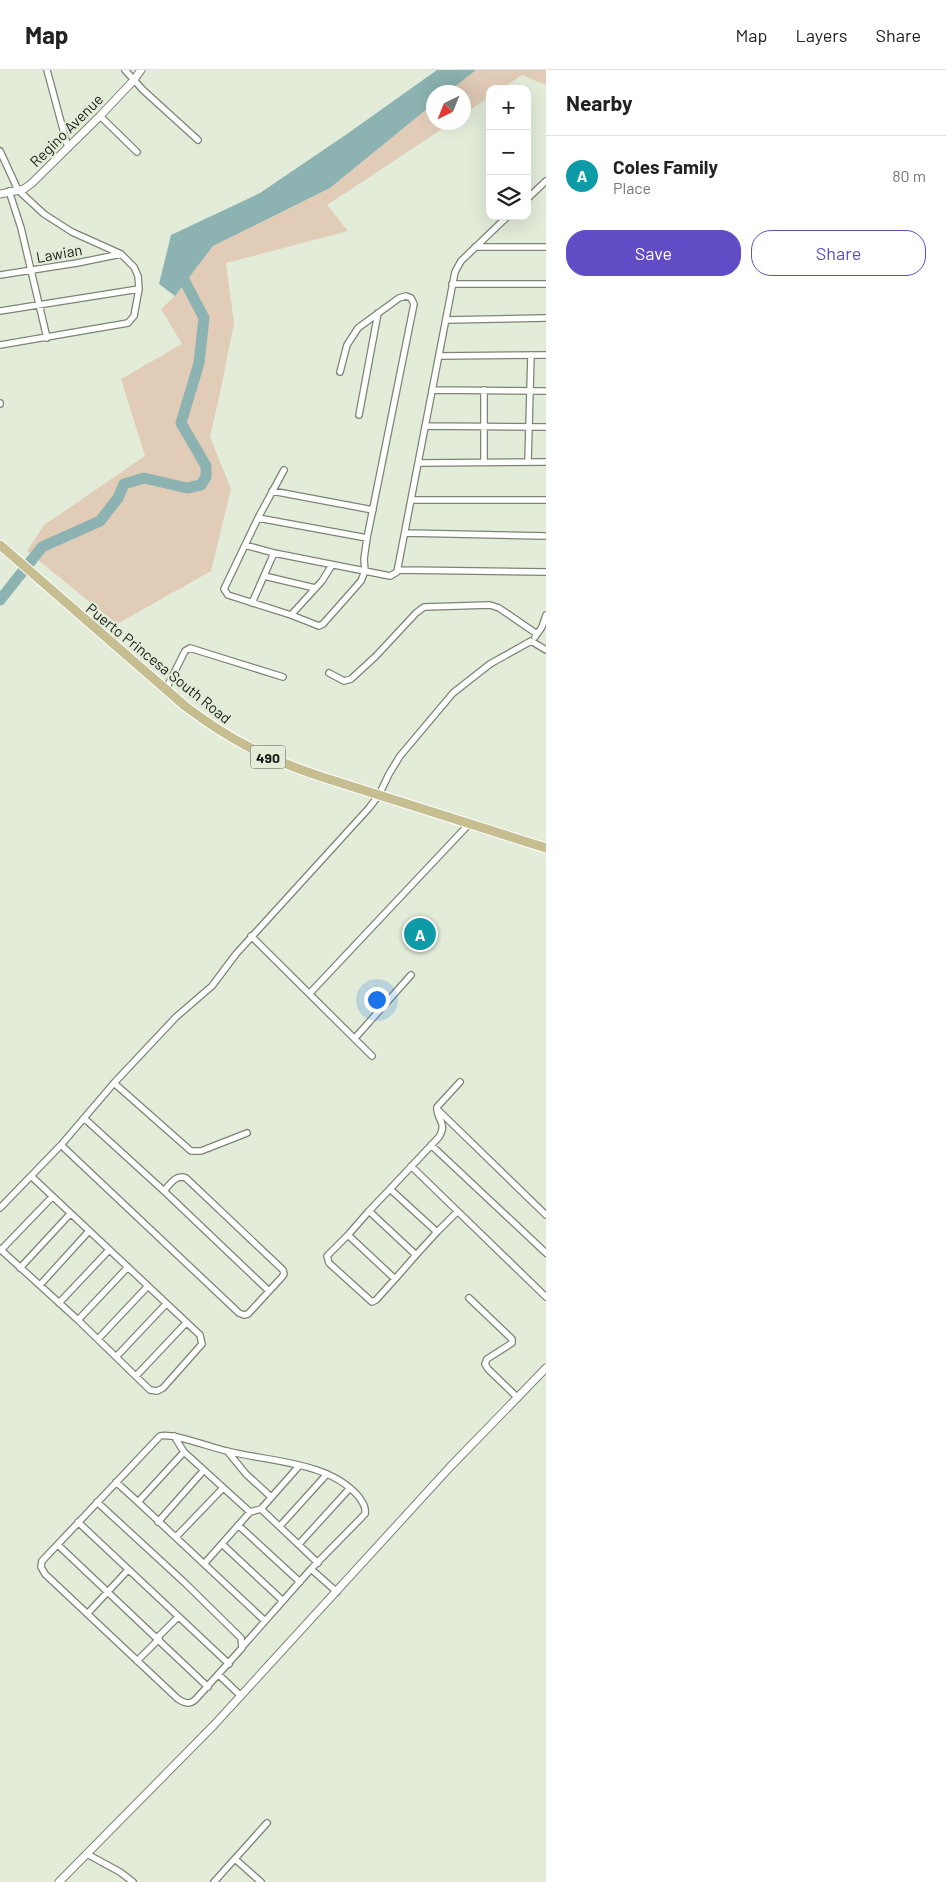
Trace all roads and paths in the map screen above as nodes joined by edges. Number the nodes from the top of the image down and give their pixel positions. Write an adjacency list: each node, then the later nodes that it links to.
1 (47, 70): 7 (street)
2 (125, 70): 4 (street)
3 (141, 70): 4 (street, Regino Avenue)
4 (134, 81): 5 (street, Regino Avenue); 6 (street)
5 (100, 116): 7 (street, Regino Avenue); 9 (street)
6 (198, 140)
7 (68, 148): 11 (street, Regino Avenue)
8 (0, 151): 11 (street)
9 (137, 152)
10 (546, 182): 14 (street)
11 (18, 190): 12 (street, Regino Avenue); 18 (street)
12 (9, 191): 13 (street, Regino Avenue); 19 (street)
13 (0, 194)
14 (531, 195)
15 (504, 220): 16 (street)
16 (475, 246): 17 (street); 21 (street)
17 (546, 247)
18 (121, 254): 19 (street, Lawian); 23 (street)
19 (32, 270): 20 (street, Lawian); 24 (street)
20 (0, 275)
21 (452, 284): 22 (street); 28 (street)
22 (546, 284)
23 (139, 289): 24 (street); 29 (street)
24 (39, 304): 25 (street); 29 (street)
25 (0, 311)
26 (378, 313): 34 (street); 39 (street); 52 (street)
27 (546, 318): 28 (street)
28 (446, 320): 33 (street)
29 (47, 338): 30 (street)
30 (0, 345)
31 (531, 355): 32 (street); 33 (street); 37 (street)
32 (546, 355)
33 (439, 356): 35 (street)
34 (340, 372)
35 (432, 390): 36 (street); 40 (street)
36 (484, 390): 37 (street); 41 (street)
37 (529, 391): 38 (street); 43 (street)
38 (546, 391)
39 (359, 415)
40 (425, 426): 41 (street); 47 (street)
41 (484, 427): 43 (street); 44 (street)
42 (546, 427): 43 (street)
43 (528, 428): 45 (street)
44 (484, 462): 45 (street); 47 (street)
45 (528, 462): 46 (street)
46 (546, 462)
47 (419, 463): 50 (street)
48 (284, 470): 49 (street)
49 (272, 491): 52 (street); 53 (street)
50 (412, 500): 51 (street); 54 (street)
51 (546, 500)
52 (373, 510): 56 (street)
53 (258, 518): 56 (street); 57 (street)
54 (406, 533): 55 (street); 61 (street)
55 (546, 536)
56 (367, 538): 62 (street)
57 (245, 545): 59 (street); 66 (street)
58 (0, 546): 74 (main road, Puerto Princesa South Road / 490)
59 (274, 553): 60 (street); 64 (street)
60 (332, 565): 62 (street); 65 (street)
61 (399, 570): 62 (street); 63 (street)
62 (365, 571): 67 (street)
63 (546, 572)
64 (264, 576): 65 (street); 66 (street)
65 (315, 588): 67 (street)
66 (252, 603): 67 (street)
67 (291, 615)
68 (546, 618): 69 (street)
69 (537, 634): 70 (street); 72 (street)
70 (532, 640): 71 (street); 75 (street)
71 (546, 650)
72 (329, 673)
73 (283, 677): 74 (street)
74 (166, 689): 75 (main road, Puerto Princesa South Road / 490)
75 (379, 795): 76 (main road, Puerto Princesa South Road / 490); 78 (street)
76 (470, 823): 77 (main road, Puerto Princesa South Road / 490); 80 (street)
77 (546, 848)
78 (252, 936): 80 (street); 84 (street)
79 (411, 975): 81 (street)
80 (310, 993): 81 (street)
81 (355, 1038): 82 (street)
82 (372, 1056)
83 (460, 1082): 85 (street)
84 (114, 1083): 86 (street); 87 (street)
85 (436, 1109): 89 (street); 99 (street)
86 (85, 1118): 88 (street); 93 (street)
87 (247, 1133)
88 (61, 1145): 91 (street); 112 (street)
89 (431, 1146): 90 (street); 105 (street)
90 (411, 1166): 92 (street); 97 (street)
91 (31, 1176): 94 (street); 95 (street)
92 (390, 1189): 96 (street); 101 (street)
93 (164, 1191): 112 (street); 112 (street)
94 (52, 1197): 98 (street); 103 (street)
95 (0, 1208)
96 (369, 1212): 102 (street); 106 (street)
97 (457, 1212): 101 (street); 113 (street)
98 (70, 1214): 100 (street); 107 (street)
99 (546, 1215)
100 (88, 1232): 104 (street); 110 (street)
101 (437, 1232): 106 (street)
102 (348, 1235): 109 (street); 109 (street)
103 (1, 1250): 107 (street)
104 (110, 1250): 108 (street); 115 (street)
105 (546, 1253)
106 (416, 1255): 109 (street)
107 (20, 1268): 110 (street)
108 (128, 1268): 111 (street); 117 (street)
109 (395, 1279)
110 (40, 1286): 115 (street)
111 (148, 1286): 116 (street); 119 (street)
112 (269, 1291)
113 (546, 1297)
114 (470, 1298): 123 (street)
115 (59, 1303): 117 (street)
116 (166, 1304): 118 (street); 120 (street)
117 (78, 1320): 119 (street)
118 (186, 1323): 122 (street); 122 (street)
119 (98, 1339): 120 (street)
120 (116, 1357): 122 (street)
121 (546, 1368): 123 (street)
122 (136, 1376)
123 (518, 1398): 152 (street)
124 (174, 1436): 125 (street); 126 (street); 130 (street)
125 (184, 1452): 128 (street); 135 (street)
126 (228, 1452): 127 (street); 133 (street)
127 (299, 1466): 129 (street); 133 (street)
128 (204, 1470): 131 (street); 139 (street)
129 (327, 1474): 132 (street); 141 (street)
130 (116, 1482): 134 (street); 135 (street)
131 (223, 1488): 137 (street); 142 (street)
132 (350, 1488): 145 (street); 146 (street)
133 (271, 1497): 136 (street)
134 (97, 1502): 138 (street); 158 (street)
135 (138, 1502): 139 (street)
136 (261, 1509): 137 (street); 141 (street)
137 (250, 1512): 140 (street)
138 (78, 1522): 143 (street); 149 (street)
139 (158, 1522): 142 (street)
140 (238, 1525): 144 (street); 150 (street)
141 (280, 1526): 145 (street)
142 (176, 1537): 147 (street)
143 (58, 1544): 151 (street); 154 (street)
144 (222, 1544): 147 (street); 153 (street)
145 (299, 1544): 146 (street)
146 (318, 1563): 148 (street)
147 (204, 1564): 156 (street)
148 (311, 1569): 150 (street); 152 (street)
149 (128, 1570): 151 (street); 155 (street)
150 (300, 1582): 153 (street)
151 (108, 1591): 154 (street); 157 (street)
152 (337, 1592): 163 (street)
153 (283, 1601): 156 (street)
154 (88, 1613): 159 (street)
155 (178, 1617): 157 (street); 160 (street)
156 (265, 1621): 158 (street)
157 (158, 1639): 159 (street); 162 (street)
158 (243, 1646): 160 (street)
159 (137, 1660): 162 (street)
160 (229, 1664): 161 (street)
161 (219, 1675): 162 (street); 163 (street)
162 (208, 1687)
163 (241, 1696): 165 (street)
164 (267, 1823): 166 (street)
165 (87, 1854): 167 (street); 168 (street)
166 (235, 1859): 169 (street); 170 (street)
167 (59, 1882)
168 (133, 1882)
169 (214, 1882)
170 (261, 1882)

